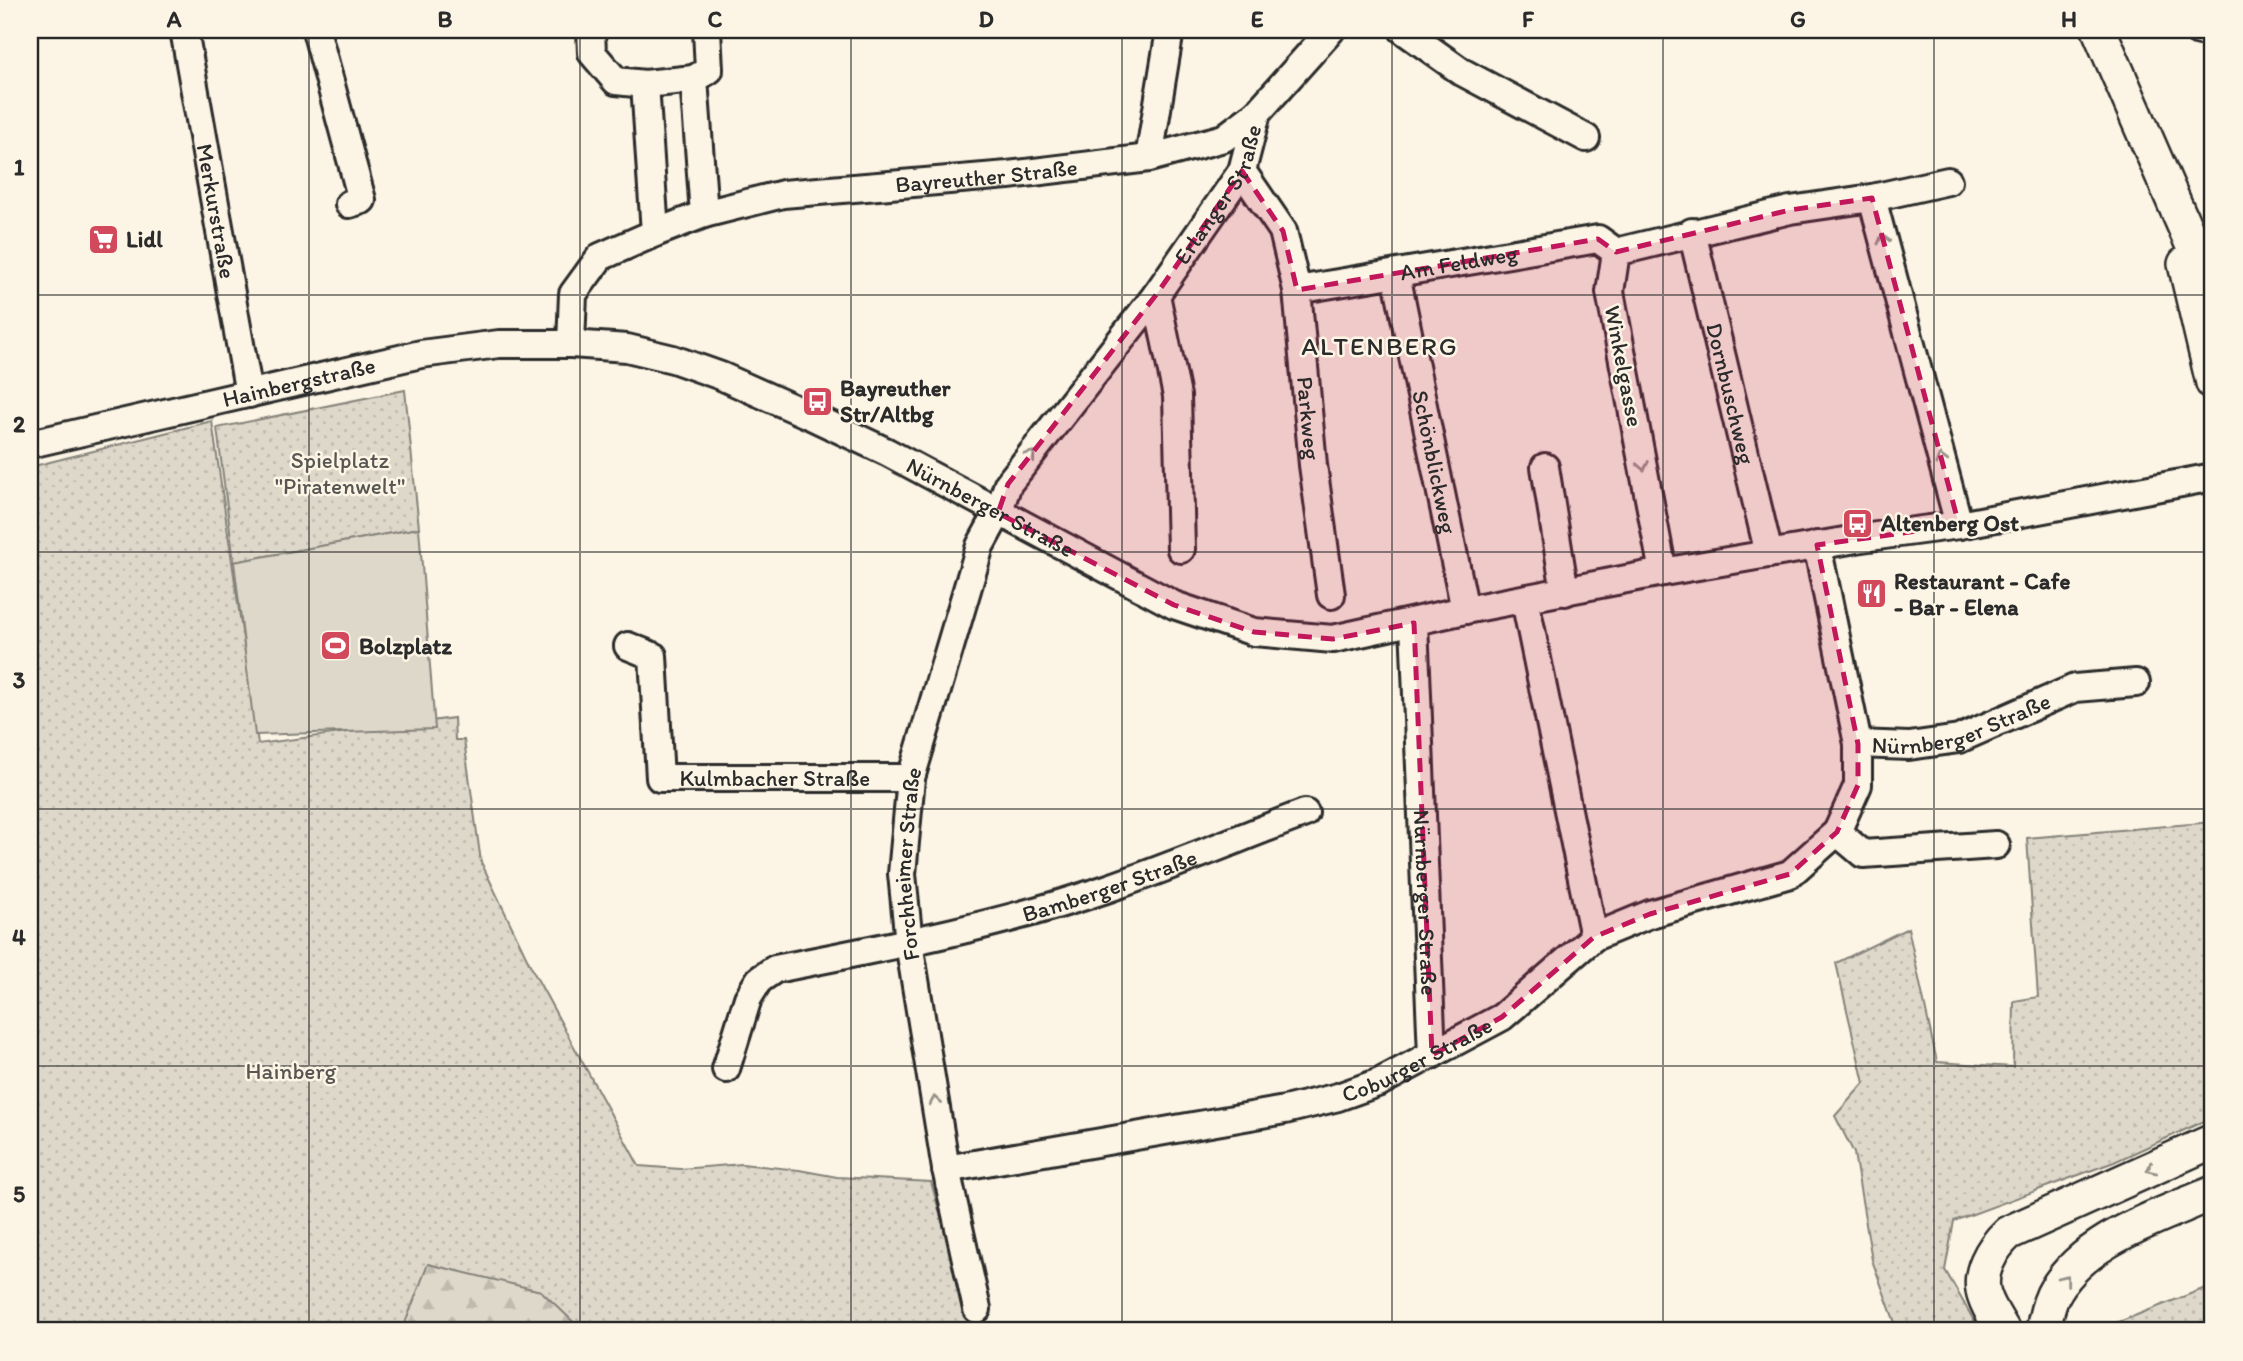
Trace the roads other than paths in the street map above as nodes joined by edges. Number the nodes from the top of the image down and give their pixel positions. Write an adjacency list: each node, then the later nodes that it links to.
1 (184, 30): 31 (street, Merkurstraße)
2 (316, 30): 20 (street)
3 (591, 30): 12 (street)
4 (707, 30): 11 (street)
5 (1170, 30): 15 (street)
6 (1331, 30): 13 (street, Erlanger Straße)
7 (1403, 30): 14 (street)
8 (2099, 30): 18 (main road)
9 (2196, 30): 10 (street)
10 (2213, 34)
11 (694, 79): 12 (street); 21 (street)
12 (645, 84): 23 (street)
13 (1257, 113): 15 (street, Bayreuther Straße); 16 (street, Erlanger Straße)
14 (1586, 138)
15 (1149, 158): 21 (street, Bayreuther Straße)
16 (1242, 171): 26 (street, Parkweg); 28 (street, Erlanger Straße)
17 (1948, 181): 19 (street)
18 (2171, 197): 27 (main road); 30 (main road)
19 (1872, 198): 22 (street); 36 (street, one-way to 19)
20 (349, 204)
21 (704, 214): 23 (street, Bayreuther Straße)
22 (1692, 232): 24 (street); 39 (street, Dornbuschweg)
23 (655, 233): 29 (street, Bayreuther Straße)
24 (1616, 253): 25 (street, Am Feldweg); 40 (street, Winkelgasse, one-way to 40)
25 (1396, 274): 26 (street, Am Feldweg); 44 (street, Schönblickweg)
26 (1297, 290): 42 (street, Parkweg)
27 (2213, 292)
28 (1156, 295): 35 (street, Erlanger Straße, one-way to 28); 38 (street)
29 (571, 344): 31 (street, Hainbergstraße); 35 (street, Nürnberger Straße)
30 (2213, 383)
31 (249, 394): 32 (street, Hainbergstraße)
32 (30, 444)
33 (1545, 467): 41 (street)
34 (2213, 477): 36 (street, Nürnberger Straße)
35 (999, 513): 45 (street, Nürnberger Straße); 49 (street, Forchheimer Straße)
36 (1959, 524): 37 (street, Nürnberger Straße)
37 (1818, 545): 39 (street, Nürnberger Straße); 48 (street, Nürnberger Straße)
38 (1181, 549)
39 (1769, 554): 40 (street, Nürnberger Straße)
40 (1663, 572): 41 (street, Nürnberger Straße)
41 (1565, 592): 43 (street, Nürnberger Straße)
42 (1331, 595)
43 (1525, 600): 44 (street, Nürnberger Straße); 53 (street)
44 (1465, 610): 45 (street, Nürnberger Straße)
45 (1414, 623): 55 (street, Nürnberger Straße)
46 (628, 646): 49 (street, Kulmbacher Straße)
47 (2136, 682): 48 (street, Nürnberger Straße)
48 (1858, 744): 51 (street, Coburger Straße)
49 (911, 778): 54 (street, Forchheimer Straße)
50 (1305, 813): 54 (street, Bamberger Straße)
51 (1837, 832): 52 (street); 53 (street, Coburger Straße)
52 (1996, 845)
53 (1594, 937): 55 (street, Coburger Straße)
54 (909, 943): 56 (street, Bamberger Straße); 58 (street, Forchheimer Straße, one-way to 54)
55 (1432, 1055): 58 (street, Coburger Straße)
56 (726, 1069)
57 (2213, 1141): 61 (main road, one-way to 61)
58 (946, 1169): 60 (street, Forchheimer Straße)
59 (2213, 1193): 62 (main road, one-way to 59)
60 (977, 1309)
61 (2003, 1331)
62 (2043, 1331)

